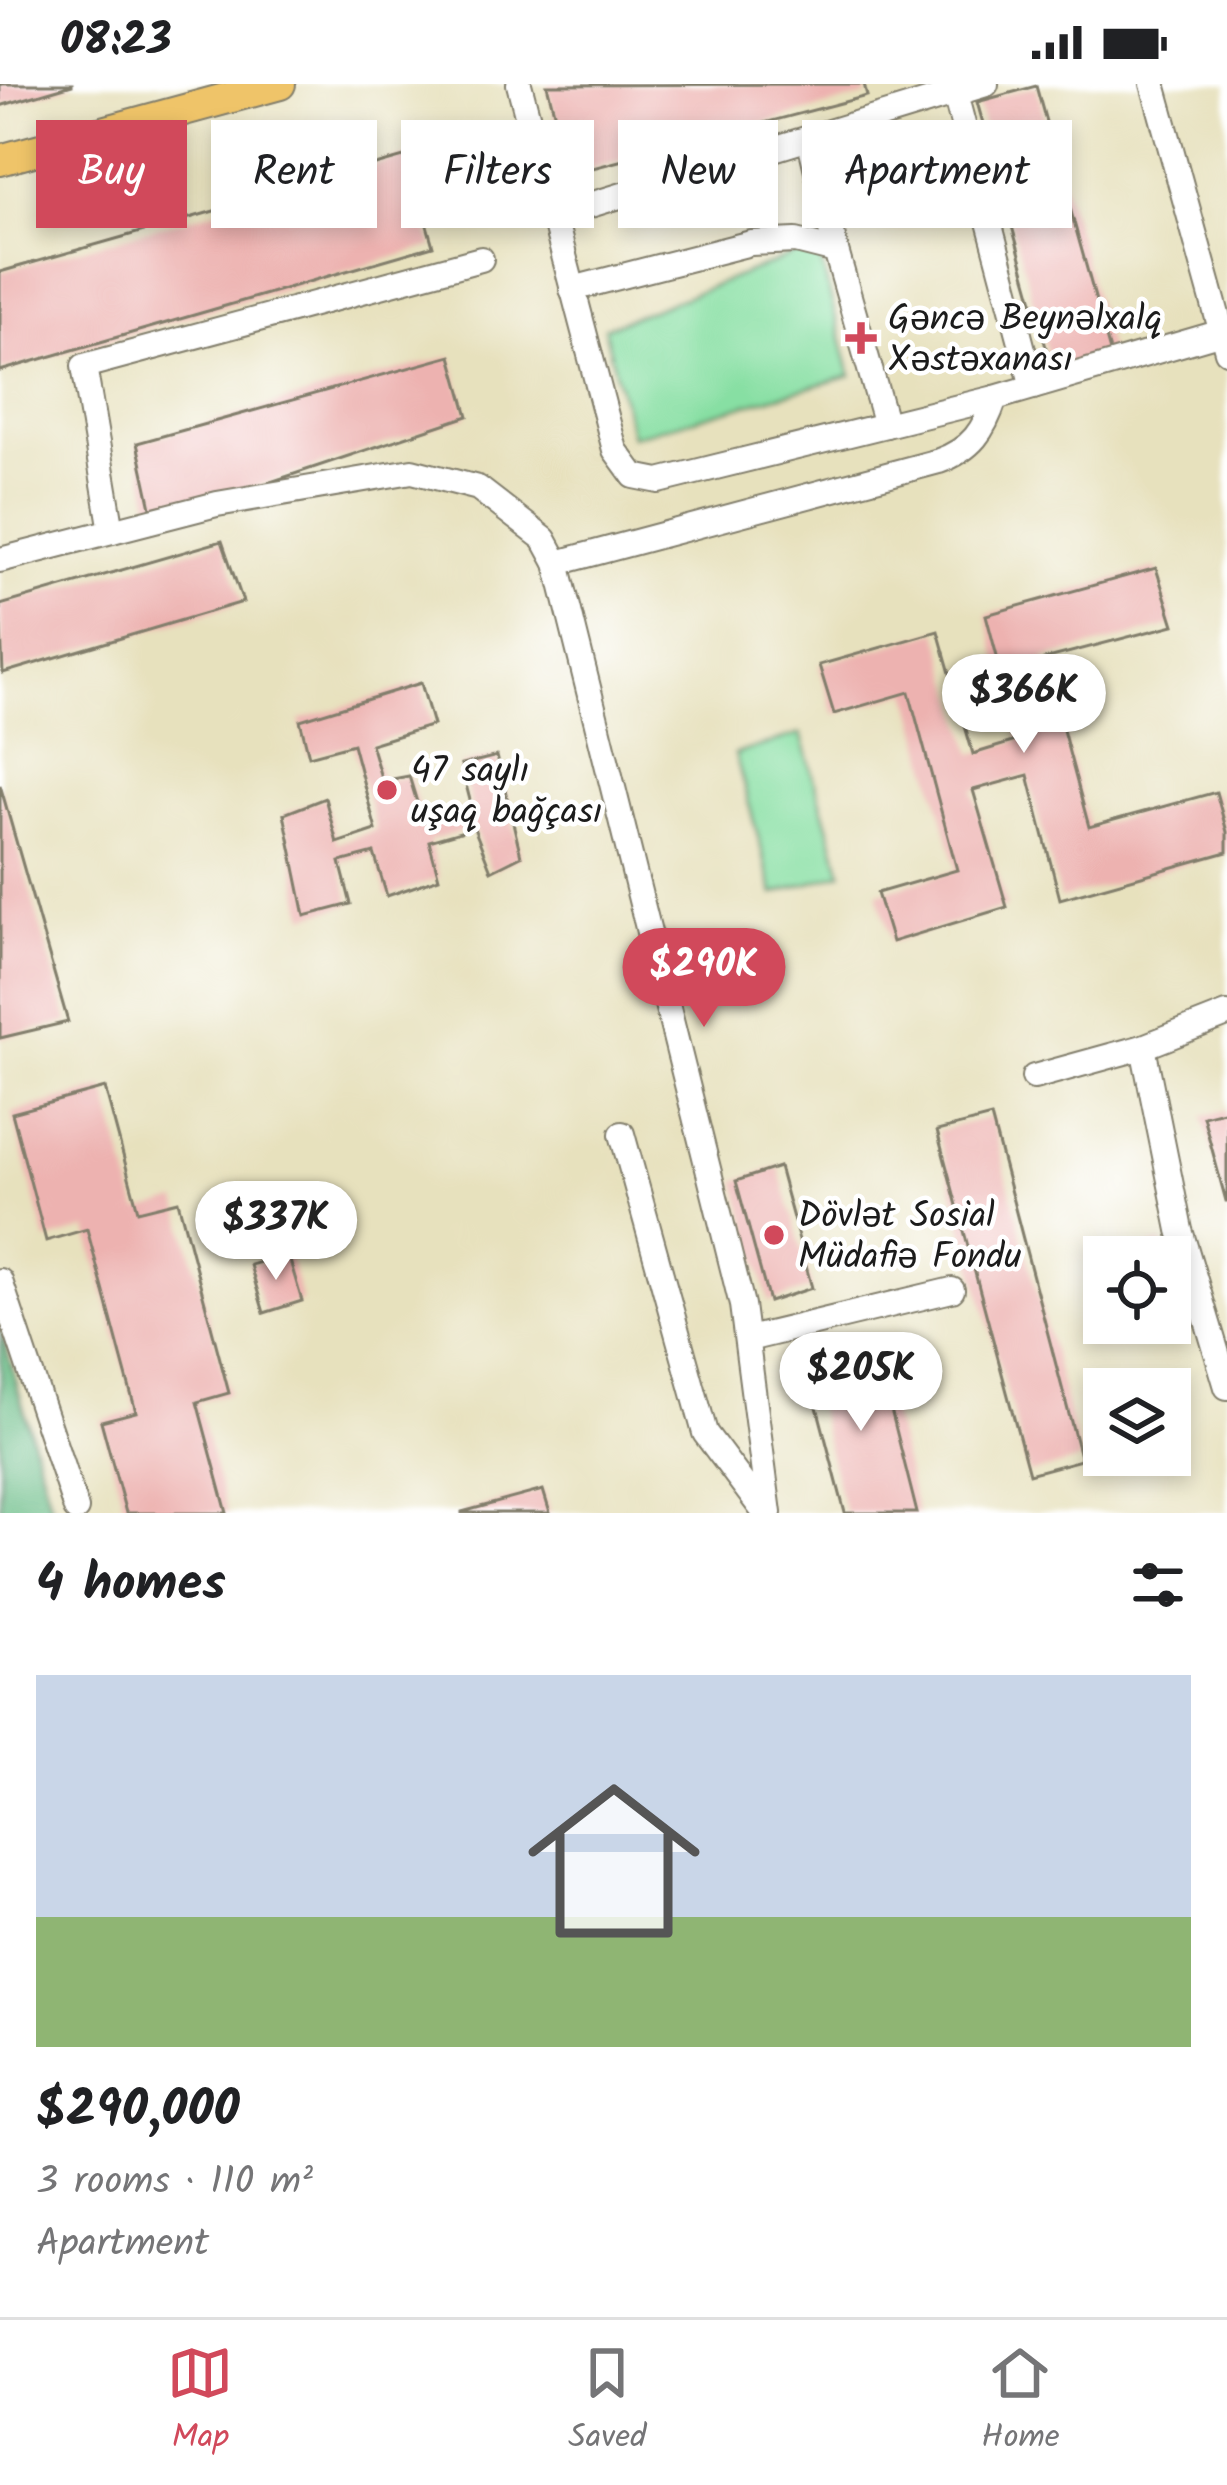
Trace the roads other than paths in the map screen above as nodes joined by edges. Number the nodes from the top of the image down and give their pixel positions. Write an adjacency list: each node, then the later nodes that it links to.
1 (280, 84): 6 (main road)
2 (519, 84): 7 (street)
3 (986, 84): 5 (street)
4 (1154, 84): 17 (street)
5 (955, 94): 8 (street); 18 (street)
6 (181, 97): 10 (main road)
7 (529, 120)
8 (875, 120)
9 (802, 143): 11 (street)
10 (0, 160)
11 (594, 204)
12 (557, 228): 16 (street)
13 (831, 228): 14 (street)
14 (836, 251): 16 (street); 20 (street)
15 (481, 259): 21 (street)
16 (572, 289): 20 (street)
17 (1225, 342): 18 (street)
18 (1034, 387): 19 (street)
19 (995, 398): 20 (street); 23 (street)
20 (886, 425)
21 (112, 532): 22 (street); 23 (street)
22 (0, 560)
23 (557, 562): 30 (street)
24 (1227, 1014): 25 (street)
25 (1143, 1047): 26 (street); 31 (street)
26 (1034, 1077)
27 (622, 1134): 33 (street)
28 (952, 1290): 30 (street)
29 (2, 1296): 32 (street)
30 (748, 1339): 33 (street)
31 (1227, 1387)
32 (76, 1509)
33 (767, 1513)

